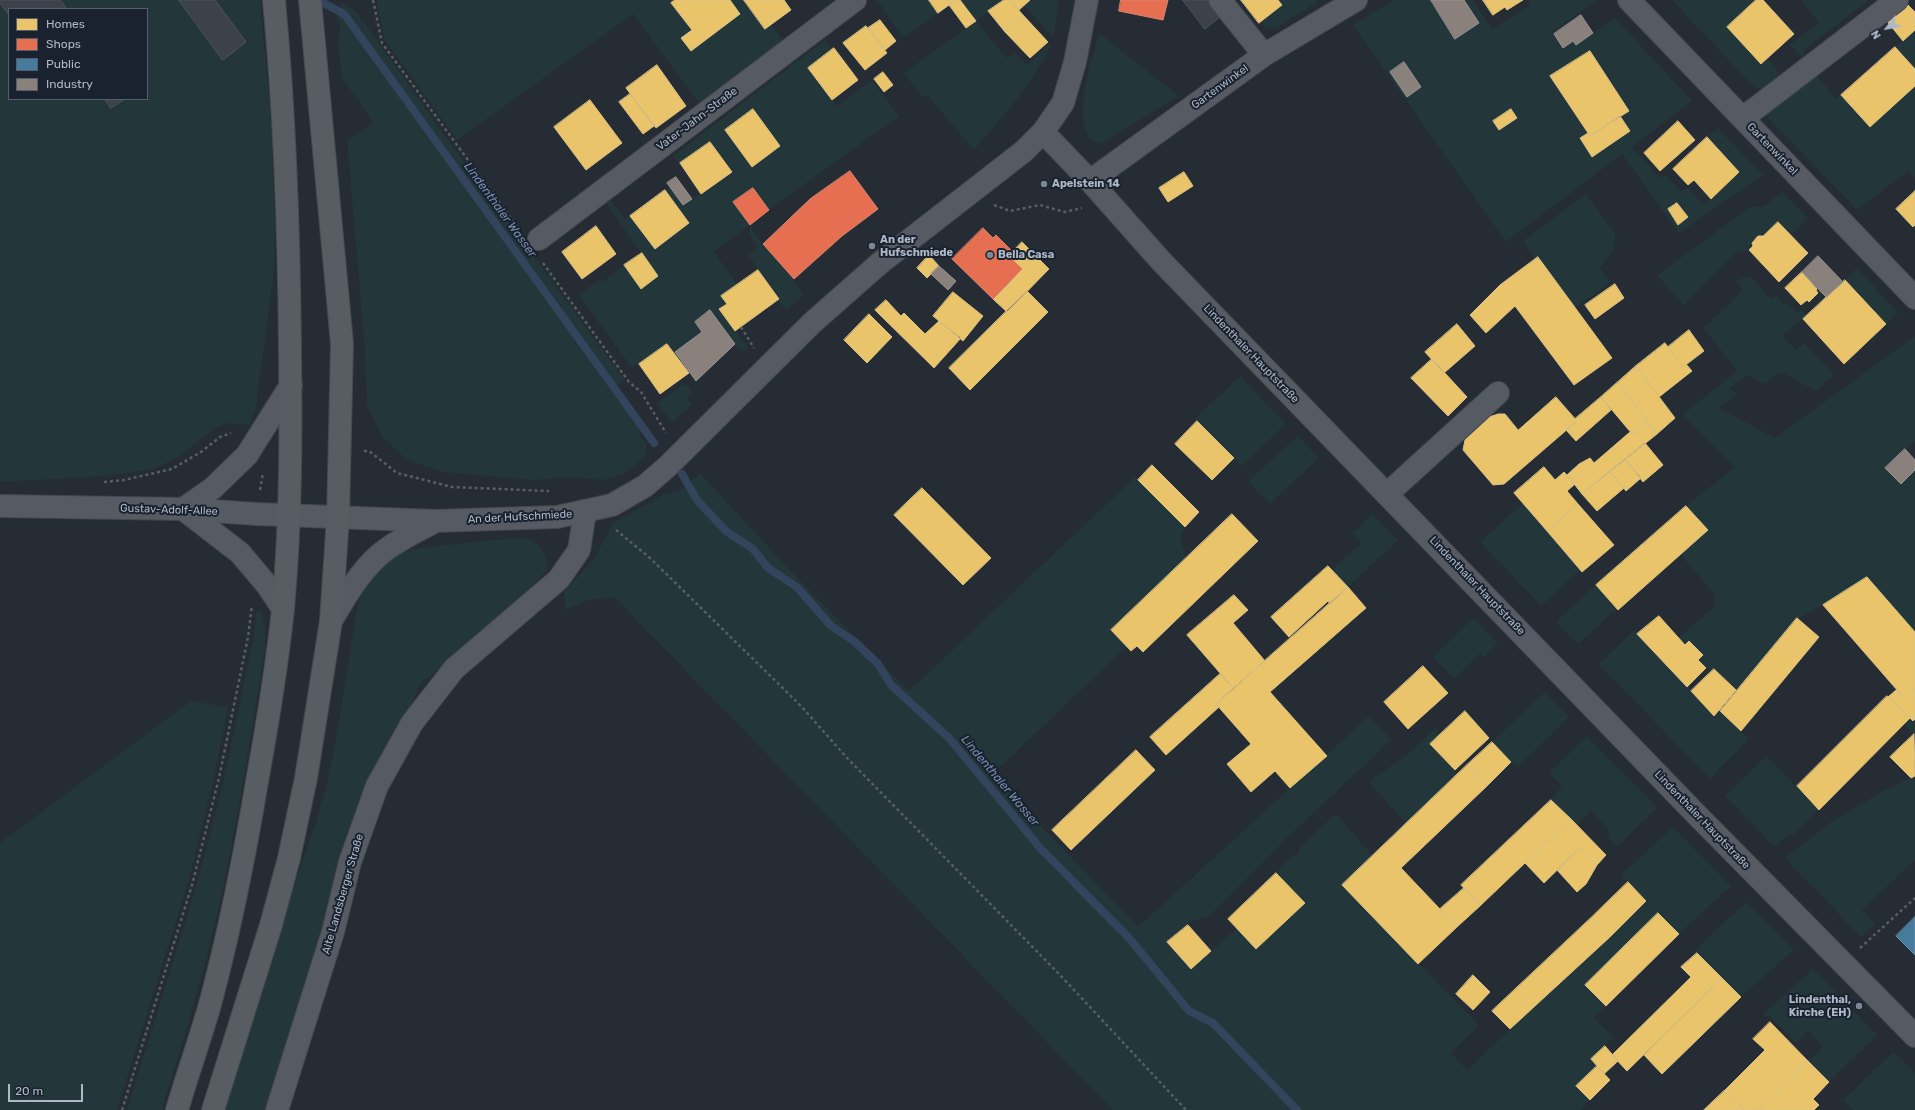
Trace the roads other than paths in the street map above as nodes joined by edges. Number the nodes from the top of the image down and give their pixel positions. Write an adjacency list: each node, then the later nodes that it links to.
1 (274, 0): 15 (main road)
2 (855, 0): 13 (street, Vater-Jahn-Straße)
3 (1087, 0): 11 (street, An der Hufschmiede)
4 (1220, 0): 9 (street)
5 (1356, 0): 9 (street, Gartenwinkel)
6 (1629, 0): 10 (street, Gartenwinkel)
7 (1897, 0): 10 (street)
8 (310, 2): 22 (main road)
9 (1264, 55): 12 (street, Gartenwinkel)
10 (1743, 118): 14 (street, Gartenwinkel)
11 (1043, 132): 12 (street, Lindenthaler Hauptstraße); 20 (street, An der Hufschmiede)
12 (1090, 181): 17 (street, Lindenthaler Hauptstraße)
13 (539, 239)
14 (1915, 298)
15 (291, 385): 19 (street); 21 (main road)
16 (1498, 393): 17 (street)
17 (1387, 494): 26 (street, Lindenthaler Hauptstraße)
18 (0, 506): 19 (street, Gustav-Adolf-Allee)
19 (183, 509): 21 (street, Gustav-Adolf-Allee); 24 (street)
20 (585, 512): 23 (street, An der Hufschmiede); 29 (street, Alte Landsberger Straße)
21 (289, 515): 22 (street, Gustav-Adolf-Allee); 24 (main road)
22 (338, 517): 23 (street, An der Hufschmiede); 25 (main road)
23 (436, 521): 25 (street)
24 (283, 609): 27 (main road)
25 (331, 621): 28 (main road)
26 (1915, 1036)
27 (177, 1110)
28 (213, 1110)
29 (277, 1110)

